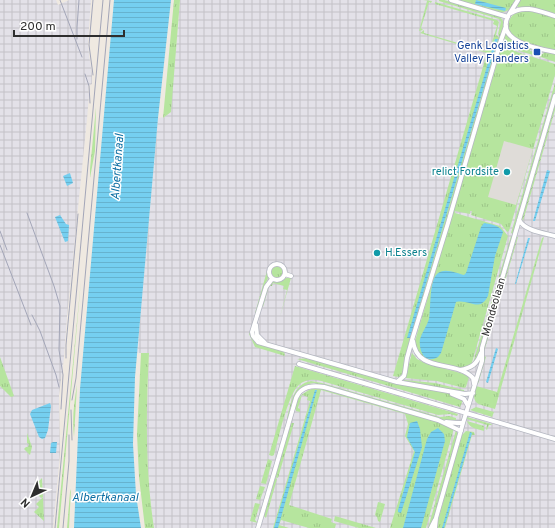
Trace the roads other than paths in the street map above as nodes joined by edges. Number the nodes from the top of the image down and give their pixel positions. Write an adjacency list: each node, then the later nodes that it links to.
1 (451, 0): 5 (street)
2 (518, 0): 3 (street)
3 (511, 13): 4 (street); 5 (street)
4 (555, 16)
5 (508, 17): 6 (street)
6 (506, 26): 7 (street); 16 (street)
7 (555, 52)
8 (555, 96): 9 (street, Mondeolaan)
9 (519, 220): 10 (street); 11 (street, Mondeolaan)
10 (528, 228): 11 (street); 12 (street)
11 (515, 234): 17 (street, Mondeolaan)
12 (555, 236)
13 (285, 274): 14 (street); 15 (street); 15 (street)
14 (291, 276)
15 (272, 279): 20 (street)
16 (412, 340): 19 (street); 20 (street)
17 (482, 348): 19 (street); 22 (street, Mondeolaan)
18 (298, 364): 24 (street)
19 (460, 370): 22 (street)
20 (397, 382): 21 (street)
21 (442, 390): 22 (street); 23 (street)
22 (473, 391): 23 (street, Mondeolaan)
23 (468, 406): 24 (street, Mondeolaan)
24 (466, 412): 26 (street, Mondeolaan); 28 (street)
25 (438, 420): 26 (street); 27 (street); 30 (street)
26 (463, 423): 27 (street, Mondeolaan)
27 (461, 430): 29 (street, Mondeolaan)
28 (555, 439)
29 (436, 518): 31 (street, Mondeolaan); 32 (street, Mondeolaan)
30 (258, 528)
31 (431, 528)
32 (435, 528)

